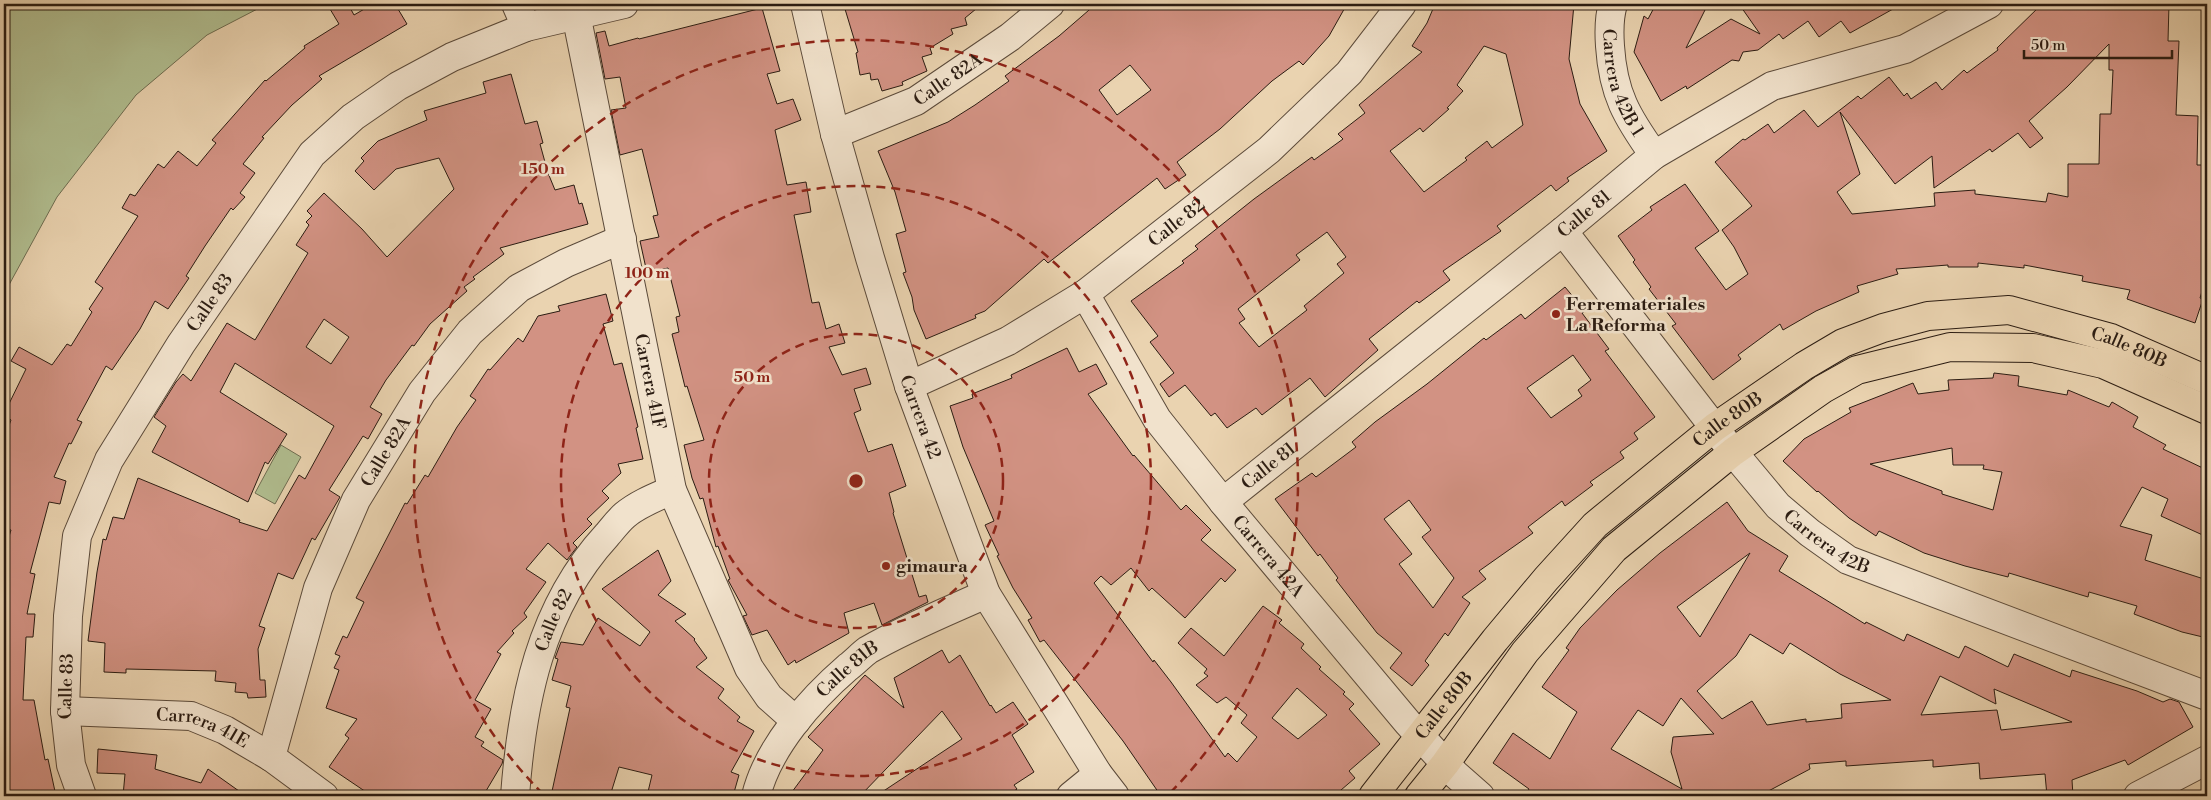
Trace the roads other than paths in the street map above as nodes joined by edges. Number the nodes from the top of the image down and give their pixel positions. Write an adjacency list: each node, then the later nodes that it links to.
1 (624, 4): 7 (street, Calle 83)
2 (805, 4): 9 (street, Carrera 42)
3 (1050, 4): 9 (street, Calle 82A)
4 (1402, 4): 13 (street, Calle 82)
5 (1614, 4): 10 (street, Carrera 42B 1)
6 (1989, 4): 10 (street, Calle 81)
7 (576, 14): 8 (street, Calle 83); 12 (street, Carrera 41F)
8 (521, 15): 23 (street, Calle 83)
9 (835, 134): 15 (street, Carrera 42)
10 (1654, 155): 11 (street, Calle 81)
11 (1562, 231): 17 (street, Carrera 42B); 20 (street, Calle 81)
12 (622, 239): 19 (street, Carrera 41F); 26 (street, Calle 82A)
13 (1086, 294): 15 (street, Calle 82); 20 (street, Carrera 42A)
14 (2206, 377): 16 (street); 17 (main road, Calle 80B)
15 (909, 386): 21 (street, Carrera 42)
16 (2199, 407): 18 (main road, Calle 80B)
17 (1715, 427): 18 (street, Carrera 42B); 25 (main road, Calle 80B)
18 (1734, 452): 22 (street, Carrera 42B); 28 (main road, Calle 80B)
19 (672, 490): 24 (street, Carrera 41F); 32 (street, Calle 82)
20 (1223, 502): 25 (street, Carrera 42A)
21 (986, 594): 24 (street, Calle 81B); 29 (street, Carrera 42)
22 (2207, 696)
23 (64, 711): 26 (street, Carrera 41E); 30 (street, Calle 83)
24 (796, 721): 33 (street, Calle 81B)
25 (1420, 737): 28 (street, Carrera 42A); 36 (main road, Calle 80B)
26 (271, 757): 31 (street, Carrera 41E)
27 (2207, 760): 39 (street)
28 (1445, 764): 37 (main road, Calle 80B); 38 (street, Carrera 42A)
29 (1098, 774): 34 (street); 35 (street, Carrera 42)
30 (82, 796)
31 (324, 796)
32 (515, 796)
33 (756, 796)
34 (1071, 796)
35 (1115, 796)
36 (1374, 796)
37 (1419, 796)
38 (1480, 796)
39 (2138, 796)

